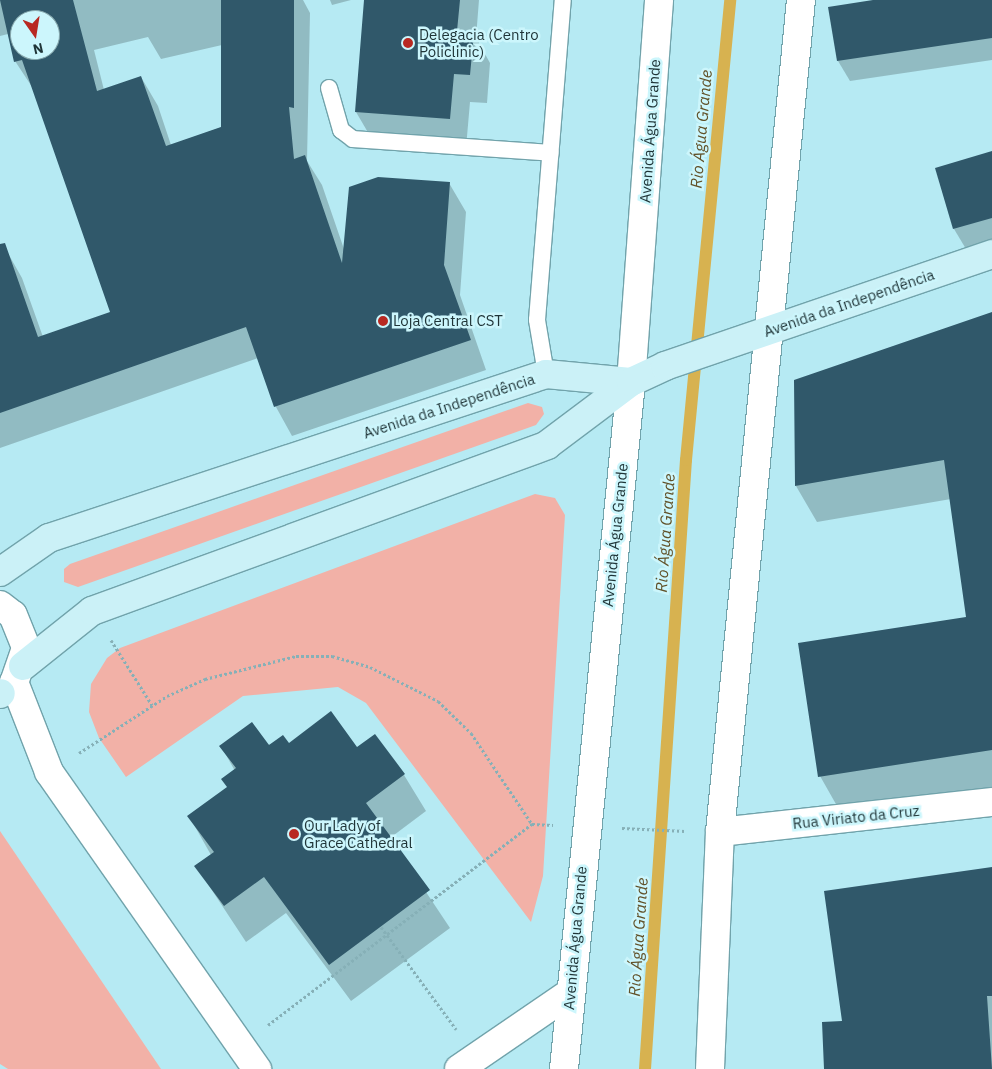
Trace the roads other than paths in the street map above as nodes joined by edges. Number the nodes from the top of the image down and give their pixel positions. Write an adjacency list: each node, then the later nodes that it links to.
1 (562, 0): 5 (lane)
2 (659, 0): 9 (street, Avenida Água Grande)
3 (801, 0): 7 (street)
4 (329, 88): 5 (lane)
5 (551, 154): 8 (lane)
6 (992, 254): 7 (street, Avenida da Independência)
7 (768, 330): 9 (street, Avenida da Independência); 14 (street)
8 (546, 374): 9 (street, Avenida da Independência); 10 (street, Avenida da Independência)
9 (631, 382): 12 (street); 15 (street, Avenida Água Grande)
10 (0, 572)
11 (0, 604): 12 (street)
12 (8, 686): 17 (street)
13 (992, 802): 14 (street, Rua Viriato da Cruz)
14 (720, 832): 19 (street)
15 (570, 993): 16 (street); 18 (street, Avenida Água Grande)
16 (468, 1063)
17 (258, 1069)
18 (564, 1069)
19 (710, 1069)

